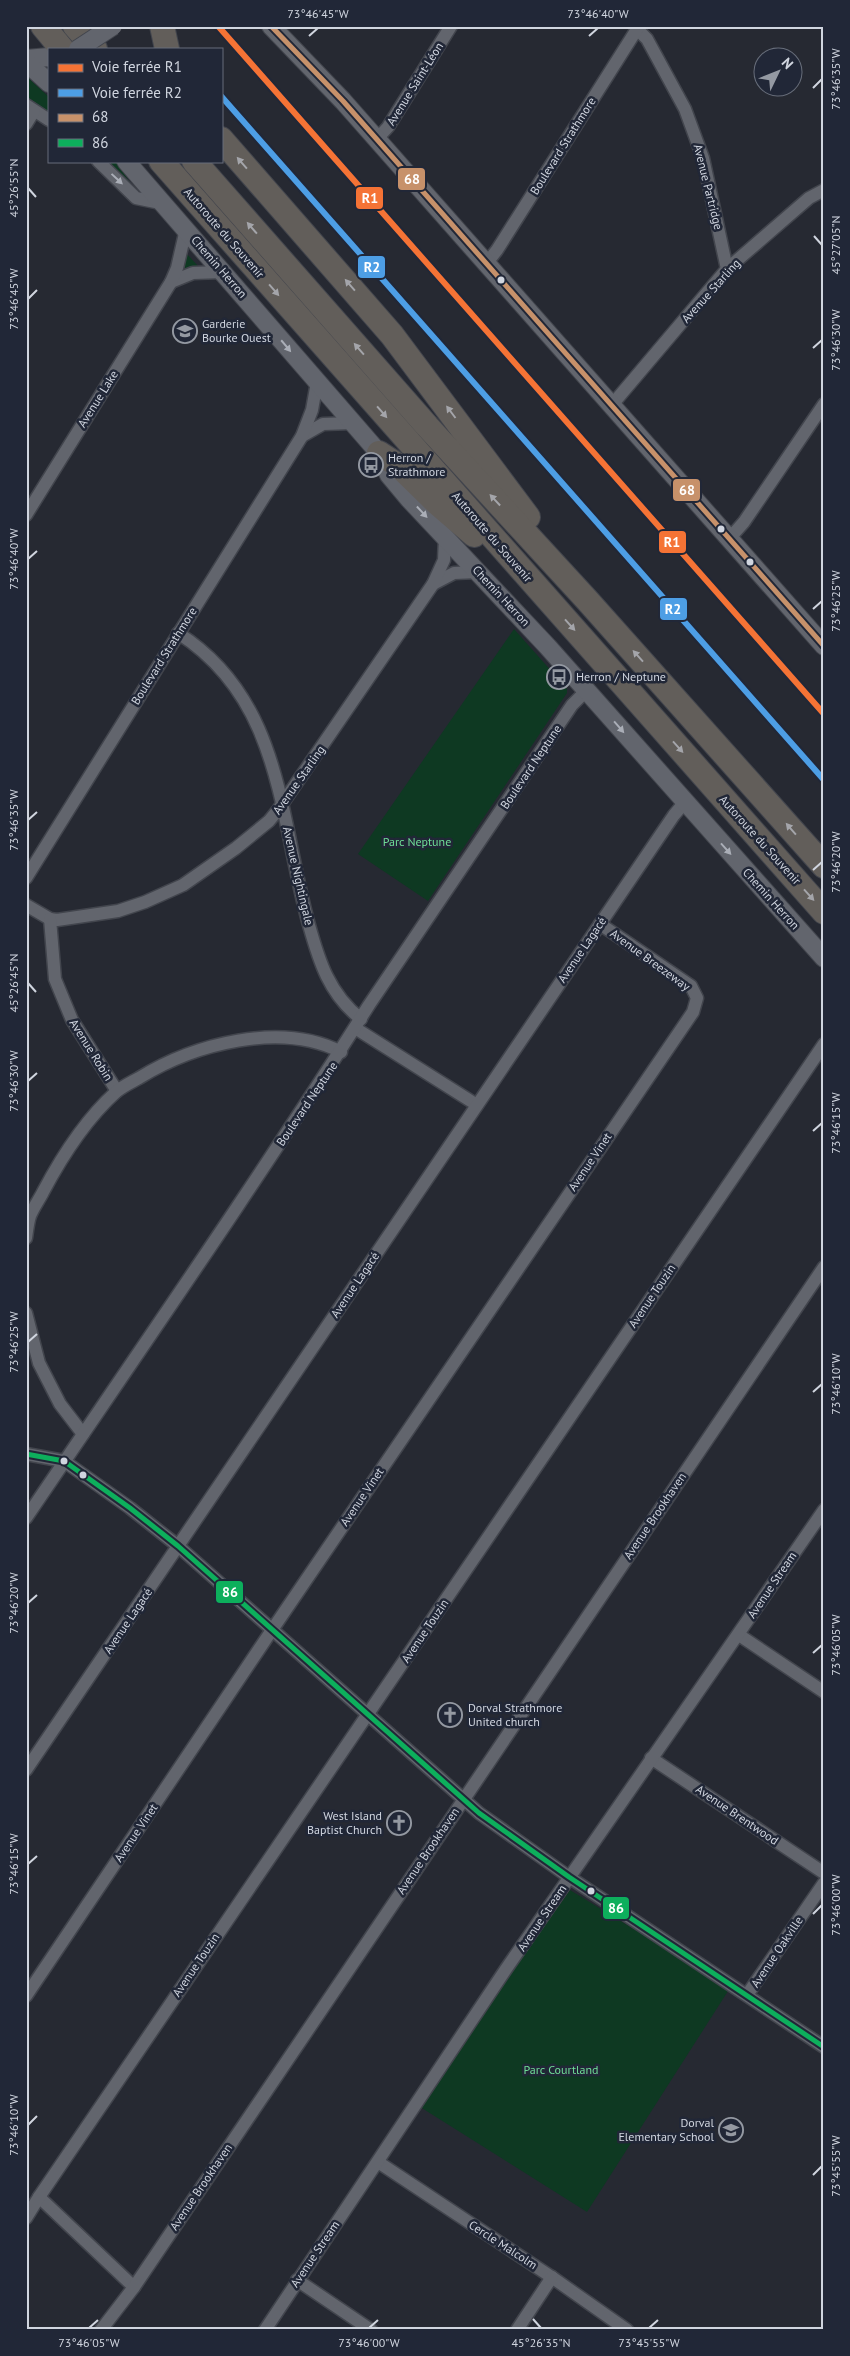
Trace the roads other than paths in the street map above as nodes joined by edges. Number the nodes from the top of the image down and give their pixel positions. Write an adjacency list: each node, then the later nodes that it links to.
1 (42, 26): 8 (highway)
2 (75, 26): 10 (highway)
3 (113, 26): 9 (main road, bridge)
4 (162, 26): 11 (highway)
5 (271, 26): 19 (main road)
6 (451, 26): 19 (street, Avenue Saint-Léon)
7 (638, 28): 27 (street, Boulevard Strathmore); 28 (street, Avenue Partridge)
8 (61, 48)
9 (80, 48)
10 (94, 48)
11 (167, 48)
12 (48, 57): 13 (main road)
13 (26, 61): 14 (main road)
14 (48, 82)
15 (30, 108): 16 (street); 17 (street)
16 (48, 119)
17 (26, 124)
18 (222, 140): 43 (highway, one-way to 18)
19 (376, 140): 27 (main road)
20 (99, 162): 25 (street, one-way to 25)
21 (127, 162): 25 (main road, Chemin Herron)
22 (162, 162): 42 (highway, Autoroute du Souvenir, one-way to 42)
23 (195, 162): 43 (highway, Autoroute du Souvenir, one-way to 23)
24 (824, 190): 28 (street, Avenue Starling)
25 (165, 204): 26 (main road, Chemin Herron)
26 (186, 229): 29 (main road, Chemin Herron); 30 (street, Avenue Lake)
27 (486, 264): 33 (main road)
28 (727, 269): 33 (street, Avenue Starling)
29 (223, 272): 30 (street); 31 (main road, Chemin Herron, one-way to 31)
30 (171, 282): 37 (street, Avenue Lake)
31 (317, 382): 34 (main road, Chemin Herron); 35 (street, Boulevard Strathmore)
32 (824, 404): 39 (street)
33 (611, 406): 39 (main road)
34 (353, 423): 35 (street, Boulevard Strathmore); 36 (main road, Chemin Herron)
35 (302, 436): 44 (street, Boulevard Strathmore)
36 (379, 453): 38 (main road, Chemin Herron, one-way to 38); 42 (highway)
37 (26, 515)
38 (446, 537): 40 (main road, Chemin Herron); 41 (street, Avenue Starling)
39 (729, 539): 45 (main road)
40 (478, 572): 41 (street, Avenue Starling); 46 (main road, Chemin Herron)
41 (433, 584): 48 (street, Avenue Starling)
42 (538, 589): 52 (highway, Autoroute du Souvenir, one-way to 52)
43 (587, 600): 49 (highway, Autoroute du Souvenir, one-way to 43)
44 (178, 634): 48 (street, Avenue Nightingale); 50 (street, Boulevard Strathmore)
45 (824, 646)
46 (587, 690): 47 (main road, Chemin Herron, one-way to 47); 57 (street, Boulevard Neptune)
47 (685, 802): 54 (street, Avenue Lagacé); 55 (main road, Chemin Herron, one-way to 55)
48 (282, 804): 53 (street, Avenue Starling); 57 (street, Avenue Nightingale)
49 (824, 866)
50 (26, 878)
51 (26, 905): 53 (street)
52 (824, 912)
53 (50, 919): 60 (street, Avenue Robin)
54 (600, 924): 56 (street, Avenue Breezeway); 61 (street, Avenue Lagacé)
55 (824, 958)
56 (697, 998): 72 (street, Avenue Vinet)
57 (358, 1023): 59 (street, Boulevard Neptune); 61 (street, Avenue Nightingale)
58 (824, 1044): 75 (street, Avenue Touzin)
59 (341, 1052): 60 (street); 66 (street, Boulevard Neptune)
60 (117, 1091): 62 (street)
61 (477, 1105): 71 (street, Avenue Lagacé)
62 (28, 1215): 63 (street)
63 (26, 1238)
64 (824, 1268): 78 (street, Avenue Brookhaven)
65 (26, 1313): 66 (street)
66 (83, 1434): 68 (street, Boulevard Neptune)
67 (26, 1454): 68 (street)
68 (64, 1461): 70 (street, Boulevard Neptune); 71 (street)
69 (824, 1510): 73 (street, Avenue Stream)
70 (26, 1518)
71 (178, 1546): 72 (street); 77 (street, Avenue Lagacé)
72 (272, 1630): 75 (street); 83 (street, Avenue Vinet)
73 (739, 1635): 74 (street); 76 (street, Avenue Stream)
74 (824, 1692)
75 (367, 1714): 78 (street); 86 (street, Avenue Touzin)
76 (651, 1758): 79 (street, Avenue Brentwood); 80 (street, Avenue Stream)
77 (26, 1770)
78 (463, 1798): 80 (street); 90 (street, Avenue Brookhaven)
79 (824, 1873)
80 (569, 1878): 82 (street); 85 (street, Avenue Stream)
81 (824, 1883): 82 (street, Avenue Oakville)
82 (747, 1995): 84 (street)
83 (26, 1996)
84 (824, 2047)
85 (378, 2162): 88 (street, Cercle Malcolm); 89 (street, Avenue Stream)
86 (39, 2197): 87 (street, Avenue Touzin); 90 (street)
87 (26, 2218)
88 (552, 2277): 94 (street); 95 (street, Cercle Malcolm)
89 (297, 2280): 92 (street, Avenue Stream); 93 (street)
90 (134, 2286): 91 (street, Avenue Brookhaven)
91 (101, 2330)
92 (265, 2330)
93 (371, 2330)
94 (517, 2330)
95 (627, 2330)

